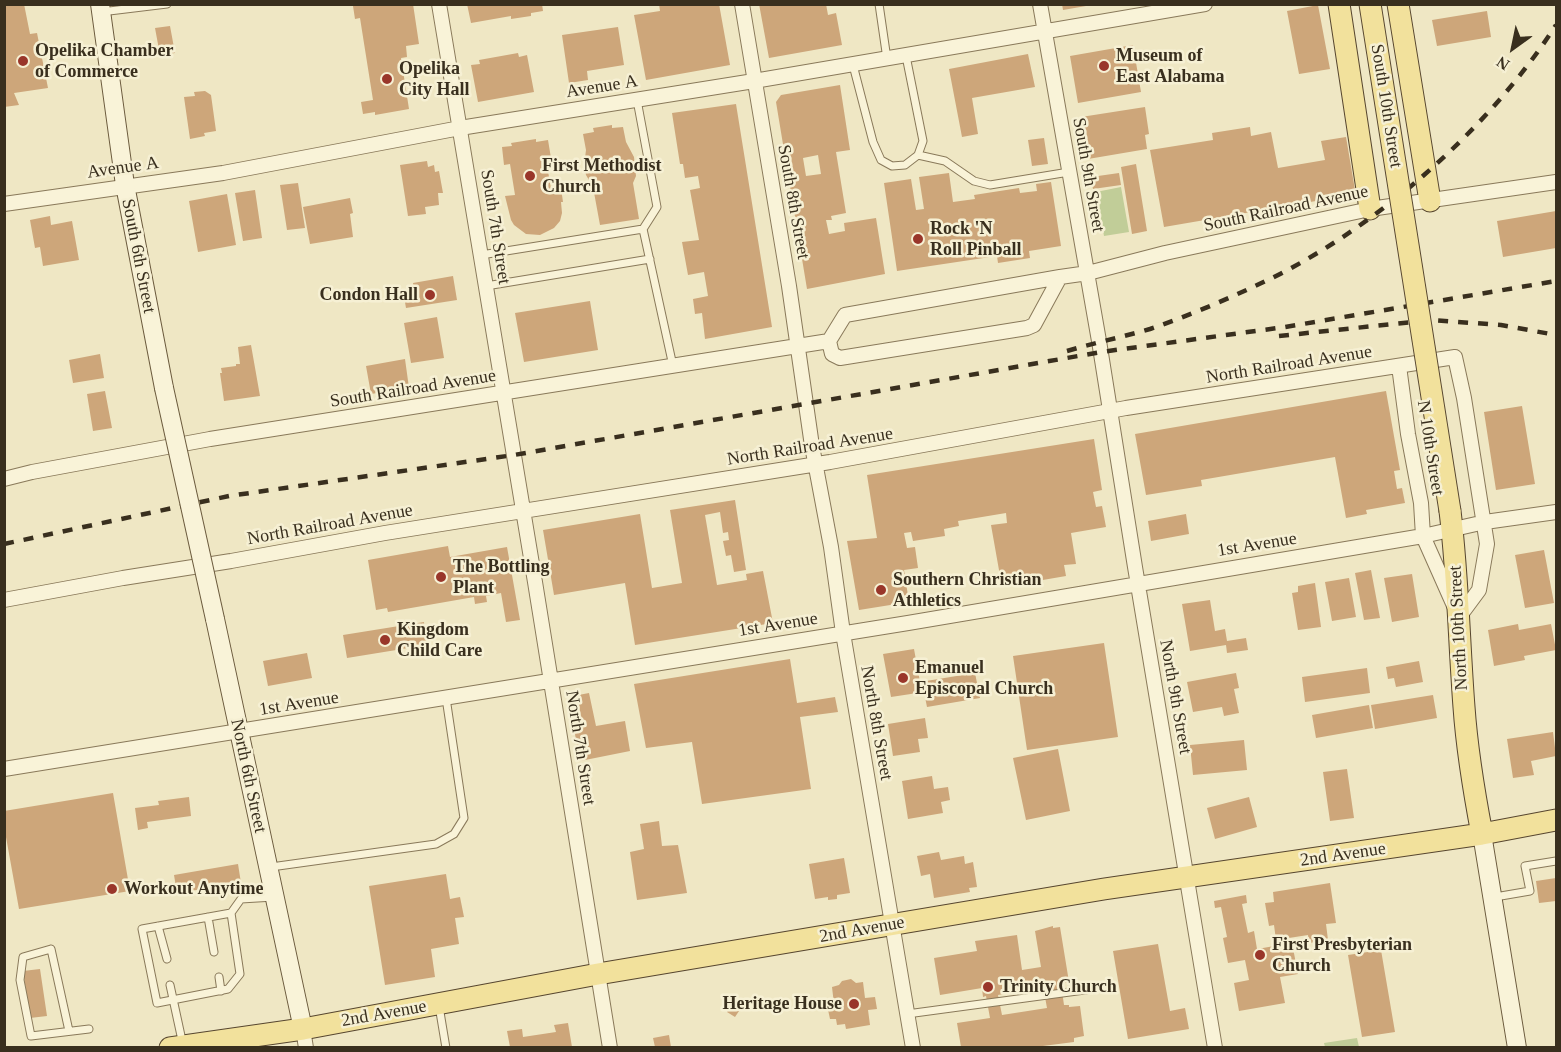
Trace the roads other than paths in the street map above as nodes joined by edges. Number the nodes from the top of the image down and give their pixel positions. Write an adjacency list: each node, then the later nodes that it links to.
1 (167, 4): 10 (lane)
2 (439, 4): 17 (street, South 7th Street)
3 (742, 4): 15 (street, South 8th Street)
4 (879, 4): 13 (lane)
5 (1040, 4): 11 (street, South 9th Street)
6 (1205, 4): 11 (street, Avenue A)
7 (1339, 4): 25 (main road)
8 (1370, 4): 24 (main road, South 10th Street, bridge)
9 (1398, 4): 22 (main road)
10 (100, 8): 21 (street, South 6th Street)
11 (1045, 32): 12 (street, Avenue A); 19 (street, South 9th Street)
12 (906, 56): 13 (street, Avenue A); 18 (lane)
13 (887, 59): 14 (street, Avenue A)
14 (853, 65): 15 (street, Avenue A); 18 (lane)
15 (754, 81): 16 (street, Avenue A); 33 (street, South 8th Street)
16 (637, 100): 17 (street, Avenue A); 26 (lane)
17 (460, 128): 21 (street, Avenue A); 27 (street, South 7th Street)
18 (918, 155): 19 (lane)
19 (1069, 172): 29 (street, South 9th Street)
20 (1557, 182): 22 (street, South Railroad Avenue)
21 (124, 186): 23 (street, Avenue A); 43 (street, South 6th Street, bridge)
22 (1430, 201): 25 (street, South Railroad Avenue)
23 (4, 204)
24 (1402, 208): 46 (main road, North 10th Street, bridge)
25 (1370, 209): 29 (street, South Railroad Avenue)
26 (643, 229): 27 (lane); 28 (lane)
27 (481, 255): 31 (street, South 7th Street)
28 (650, 260): 31 (lane); 35 (lane)
29 (1088, 273): 30 (street, South Railroad Avenue); 34 (street, South 9th Street)
30 (1060, 277): 32 (street, South Railroad Avenue); 32 (street)
31 (486, 286): 37 (street, South 7th Street)
32 (829, 341): 33 (street, South Railroad Avenue)
33 (797, 347): 35 (street, South Railroad Avenue); 38 (street, South 8th Street)
34 (1101, 352): 39 (street, North 9th Street)
35 (673, 366): 37 (street, South Railroad Avenue)
36 (1399, 366): 39 (street, North Railroad Avenue); 47 (street, North Railroad Avenue); 48 (street, N 10th Street)
37 (503, 393): 40 (street, South 7th Street); 42 (street, South Railroad Avenue)
38 (806, 405): 41 (street, North 8th Street)
39 (1110, 411): 41 (street, North Railroad Avenue); 49 (street, North 9th Street)
40 (514, 455): 44 (street, North 7th Street)
41 (815, 465): 44 (street, North Railroad Avenue); 52 (street, North 8th Street)
42 (4, 479)
43 (191, 505): 55 (street, North 6th Street, bridge)
44 (522, 511): 50 (street, North Railroad Avenue); 53 (street, North 7th Street)
45 (1557, 512): 47 (street, 1st Avenue)
46 (1451, 520): 47 (street, 1st Avenue); 48 (street, 1st Avenue); 51 (main road, North 10th Street)
47 (1485, 522): 51 (street, North Railroad Avenue)
48 (1423, 536): 49 (street, 1st Avenue); 51 (street, N 10th Street)
49 (1138, 583): 52 (street, 1st Avenue); 61 (street, North 9th Street)
50 (4, 600)
51 (1458, 617): 58 (main road, North 10th Street)
52 (843, 633): 53 (street, 1st Avenue); 66 (street, North 8th Street)
53 (551, 681): 54 (street, 1st Avenue); 70 (street, North 7th Street)
54 (446, 698): 55 (street, 1st Avenue); 60 (lane)
55 (239, 732): 56 (street, 1st Avenue); 60 (street, North 6th Street)
56 (4, 769)
57 (1557, 820): 58 (main road, 2nd Avenue)
58 (1482, 834): 61 (main road, 2nd Avenue); 63 (street, North 10th Street)
59 (1557, 861): 63 (lane)
60 (268, 868): 62 (street, North 6th Street)
61 (1187, 876): 66 (main road, 2nd Avenue); 85 (street, North 9th Street)
62 (274, 897): 64 (lane); 80 (street, North 6th Street)
63 (1492, 897): 86 (street, North 10th Street)
64 (231, 913): 65 (lane); 74 (lane)
65 (208, 917): 67 (lane); 68 (lane)
66 (892, 925): 70 (main road, 2nd Avenue); 77 (street, North 8th Street)
67 (158, 926): 69 (lane); 75 (lane)
68 (214, 952)
69 (166, 959)
70 (598, 974): 76 (main road, 2nd Avenue); 83 (street, North 7th Street)
71 (219, 977): 74 (lane)
72 (170, 985): 75 (lane)
73 (1092, 989): 77 (lane)
74 (222, 991): 75 (lane)
75 (174, 1000): 81 (lane)
76 (438, 1004): 80 (main road, 2nd Avenue); 82 (lane)
77 (907, 1014): 84 (street, North 8th Street)
78 (89, 1029): 79 (lane)
79 (69, 1031): 79 (lane)
80 (304, 1038): 81 (main road, 2nd Avenue)
81 (179, 1047)
82 (446, 1047)
83 (610, 1047)
84 (913, 1047)
85 (1215, 1047)
86 (1517, 1047)

